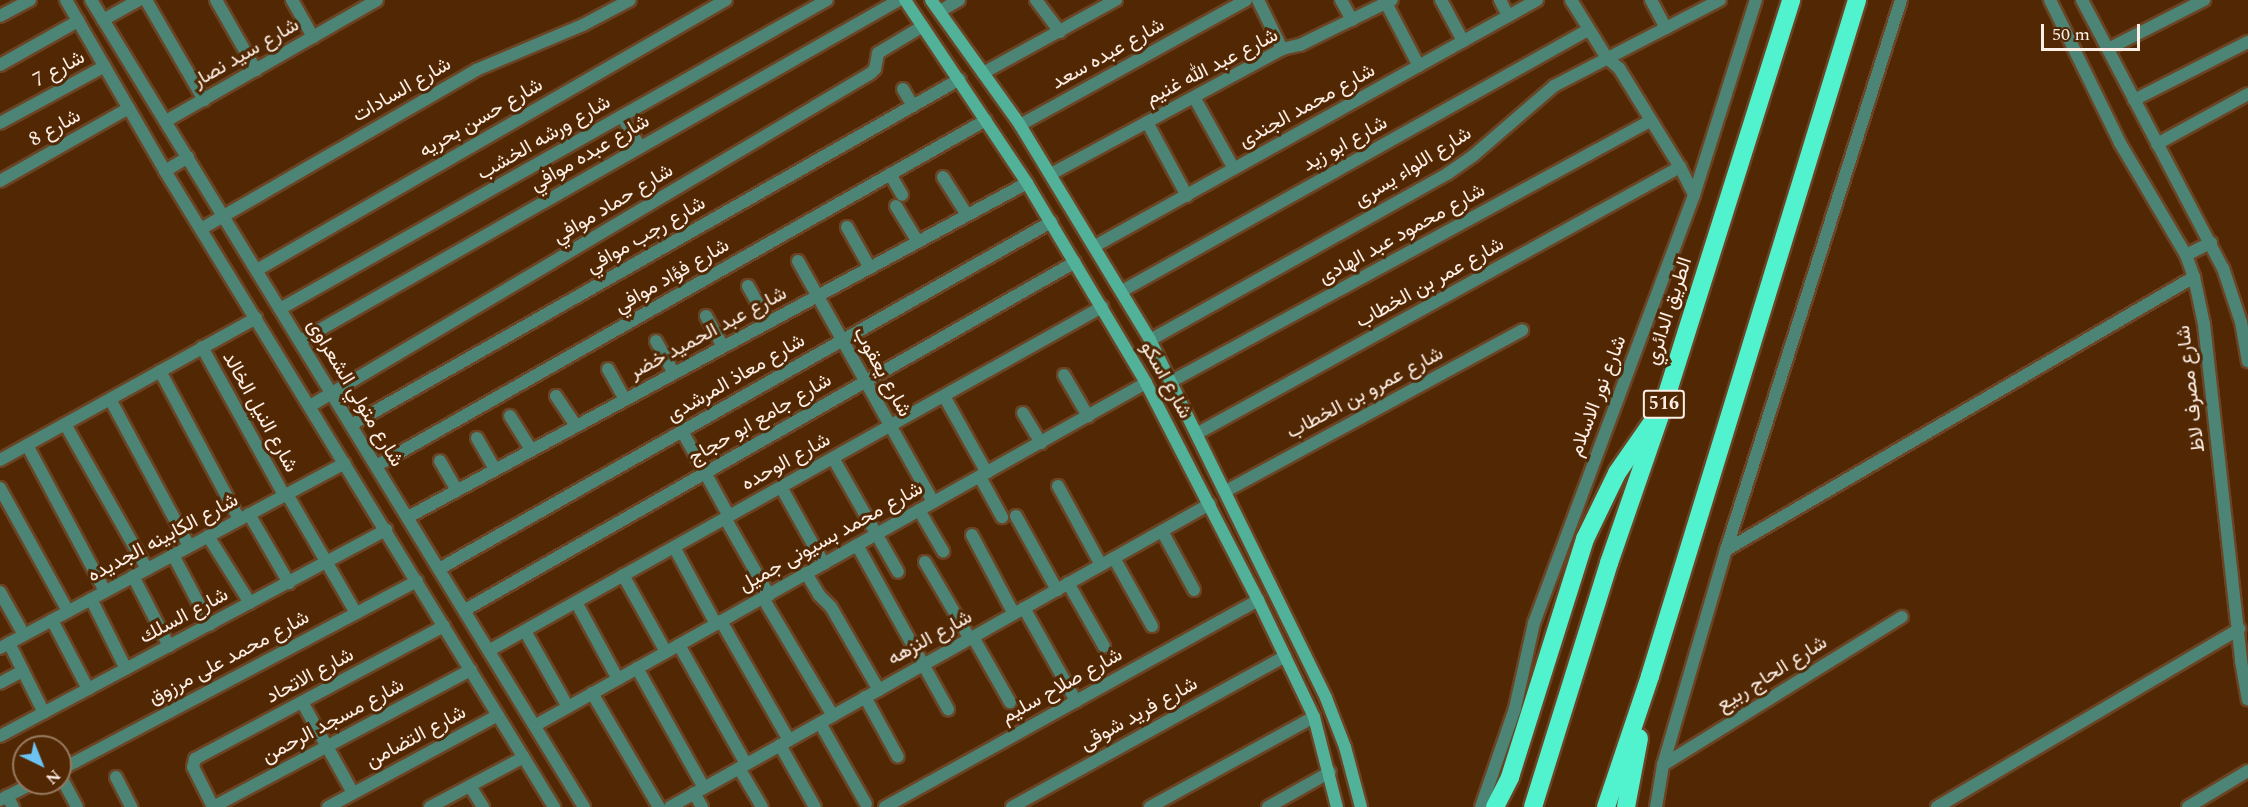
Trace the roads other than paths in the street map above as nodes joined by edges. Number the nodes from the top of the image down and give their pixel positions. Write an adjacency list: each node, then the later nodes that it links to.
1 (30, 0): 36 (street)
2 (91, 0): 38 (street, شارع متولي الشعراوى)
3 (139, 0): 38 (street)
4 (146, 0): 60 (street)
5 (216, 0): 54 (street)
6 (291, 0): 45 (street)
7 (630, 0): 85 (street, شارع السادات)
8 (726, 0): 96 (street, شارع حسن بحريه)
9 (826, 0): 64 (street, شارع ورشه الخشب)
10 (899, 0): 72 (street, شارع عبده موافي)
11 (905, 0): 41 (main road, شارع اسكو)
12 (932, 0): 35 (main road, شارع اسكو)
13 (959, 0): 35 (street)
14 (1036, 0): 44 (street)
15 (1116, 0): 44 (street)
16 (1246, 0): 70 (street, شارع عبده سعد)
17 (1257, 0): 48 (street)
18 (1341, 0): 39 (street)
19 (1441, 0): 46 (street)
20 (1500, 0): 37 (street)
21 (1537, 0): 37 (street, شارع محمد الجندى)
22 (1571, 0): 43 (street)
23 (1651, 0): 42 (street)
24 (1720, 0): 42 (street, شارع اللواء يسرى)
25 (1756, 0): 82 (street, شارع نور الاسلام)
26 (1791, 0): 127 (highway, الطريق الدائري / 516)
27 (1857, 0): 222 (highway)
28 (1901, 0): 171 (street)
29 (2050, 0): 92 (street, شارع مصرف لاظ)
30 (2082, 0): 49 (street)
31 (2204, 0): 49 (street)
32 (69, 1): 40 (street)
33 (373, 1): 45 (street, شارع سيد نصار)
34 (1389, 2): 39 (street, شارع عبد الله غنيم); 53 (street)
35 (940, 11): 55 (main road, شارع اسكو)
36 (0, 16)
37 (1508, 16): 46 (street, شارع محمد الجندى)
38 (103, 20): 66 (street, شارع متولي الشعراوى)
39 (1352, 20): 48 (street, شارع عبد الله غنيم)
40 (78, 21): 51 (street); 52 (street)
41 (923, 26): 56 (main road, شارع اسكو); 121 (street, شارع حماد موافي)
42 (1665, 28): 50 (street, شارع اللواء يسرى)
43 (1588, 30): 50 (street); 99 (street, شارع ابو زيد)
44 (1060, 32): 55 (street)
45 (313, 37): 54 (street, شارع سيد نصار)
46 (1463, 41): 53 (street, شارع محمد الجندى)
47 (2248, 42): 61 (street)
48 (1282, 49): 59 (street, شارع عبد الله غنيم)
49 (2108, 49): 61 (street)
50 (1607, 58): 67 (street); 108 (street, شارع اللواء يسرى)
51 (0, 65)
52 (105, 66): 63 (street); 69 (street, شارع 7)
53 (1419, 66): 75 (street, شارع محمد الجندى)
54 (256, 70): 60 (street, شارع سيد نصار)
55 (983, 73): 70 (main road, شارع اسكو)
56 (960, 80): 62 (street, شارع رجب موافي); 65 (main road, شارع اسكو)
57 (903, 88): 62 (street)
58 (2248, 94): 71 (street)
59 (1194, 97): 68 (street, شارع عبد الله غنيم); 75 (street)
60 (204, 99): 66 (street, شارع سيد نصار)
61 (2134, 100): 71 (street)
62 (913, 106): 132 (street, شارع رجب موافي)
63 (129, 108): 76 (street); 80 (street, شارع 8)
64 (622, 116): 72 (street); 102 (street, شارع ورشه الخشب)
65 (986, 120): 77 (street, شارع فؤاد موافي); 81 (main road, شارع اسكو)
66 (166, 121): 73 (street, شارع متولي الشعراوى)
67 (1650, 121): 74 (street); 118 (street, شارع محمود عبد الهادى)
68 (1147, 122): 78 (street, شارع عبد الله غنيم); 83 (street)
69 (0, 123)
70 (1020, 125): 78 (main road, شارع اسكو)
71 (2157, 144): 90 (street)
72 (640, 147): 109 (street, شارع عبده موافي)
73 (188, 157): 76 (street); 85 (street, شارع متولي الشعراوى)
74 (1680, 167): 82 (street); 136 (street, شارع عمر بن الخطاب)
75 (1234, 169): 83 (street, شارع محمد الجندى)
76 (165, 171): 88 (street)
77 (890, 174): 89 (street); 145 (street, شارع فؤاد موافي)
78 (1051, 174): 91 (main road, شارع اسكو)
79 (943, 177): 84 (street)
80 (0, 181)
81 (1027, 183): 84 (street, شارع عبد الحميد خضر); 86 (main road, شارع اسكو)
82 (1694, 195): 274 (street, شارع نور الاسلام)
83 (1187, 196): 91 (street, شارع محمد الجندى)
84 (967, 215): 89 (street, شارع عبد الحميد خضر)
85 (224, 216): 88 (street, شارع السادات); 96 (street, شارع متولي الشعراوى)
86 (1051, 222): 94 (main road, شارع اسكو); 107 (street, شارع معاذ المرشدى)
87 (847, 227): 95 (street)
88 (201, 229): 104 (street)
89 (918, 242): 95 (street, شارع عبد الحميد خضر)
90 (2211, 243): 92 (street); 113 (street)
91 (1095, 246): 99 (main road, شارع اسكو)
92 (2186, 255): 97 (street, شارع مصرف لاظ)
93 (798, 261): 100 (street, شارع يعقوب)
94 (1075, 262): 101 (main road, شارع اسكو); 119 (street, شارع جامع ابو حجاج)
95 (870, 267): 100 (street, شارع عبد الحميد خضر)
96 (257, 270): 102 (street, شارع متولي الشعراوى)
97 (2194, 277): 171 (street); 206 (street, شارع مصرف لاظ)
98 (748, 286): 105 (street)
99 (1122, 291): 108 (main road, شارع اسكو)
100 (817, 296): 105 (street, شارع عبد الحميد خضر); 107 (street, شارع يعقوب)
101 (1102, 307): 120 (main road, شارع اسكو); 123 (street, شارع الوحده)
102 (280, 309): 109 (street, شارع متولي الشعراوى)
103 (706, 316): 112 (street)
104 (256, 318): 111 (street); 126 (street)
105 (768, 322): 112 (street, شارع عبد الحميد خضر)
106 (1522, 330): 153 (street, شارع عمرو بن الخطاب)
107 (842, 340): 119 (street, شارع يعقوب); 135 (street, شارع معاذ المرشدى)
108 (1150, 340): 118 (main road, شارع اسكو)
109 (300, 341): 121 (street, شارع متولي الشعراوى)
110 (656, 341): 116 (street)
111 (202, 347): 115 (street); 154 (street, شارع النيل الخالد)
112 (723, 347): 116 (street, شارع عبد الحميد خضر)
113 (2248, 354)
114 (608, 369): 125 (street)
115 (160, 371): 124 (street); 159 (street)
116 (674, 373): 125 (street, شارع عبد الحميد خضر)
117 (1064, 375): 130 (street)
118 (1172, 381): 136 (main road, شارع اسكو)
119 (865, 382): 134 (street, شارع يعقوب); 147 (street, شارع جامع ابو حجاج)
120 (1146, 383): 130 (street, شارع محمد بسيونى جميل); 156 (main road, شارع اسكو)
121 (332, 393): 126 (street, شارع حماد موافي); 132 (street, شارع متولي الشعراوى)
122 (556, 396): 133 (street)
123 (944, 396): 134 (street, شارع الوحده); 148 (street)
124 (110, 399): 131 (street); 169 (street)
125 (625, 400): 133 (street, شارع عبد الحميد خضر)
126 (310, 406): 144 (street)
127 (1662, 410): 275 (highway); 276 (highway, الطريق الدائري / 516)
128 (1023, 413): 138 (street)
129 (510, 416): 140 (street)
130 (1088, 416): 138 (street, شارع محمد بسيونى جميل)
131 (65, 424): 139 (street); 179 (street)
132 (351, 425): 145 (street, شارع متولي الشعراوى)
133 (576, 426): 140 (street, شارع عبد الحميد خضر)
134 (890, 426): 141 (street, شارع الوحده); 155 (street, شارع يعقوب)
135 (682, 431): 147 (street); 180 (street, شارع معاذ المرشدى)
136 (1198, 433): 153 (main road, شارع اسكو)
137 (477, 438): 146 (street)
138 (1041, 443): 148 (street, شارع محمد بسيونى جميل)
139 (27, 445): 142 (street); 189 (street)
140 (531, 450): 146 (street, شارع عبد الحميد خضر)
141 (833, 458): 150 (street, شارع الوحده); 165 (street)
142 (0, 460)
143 (440, 460): 152 (street)
144 (345, 463): 154 (street, شارع الكابينه الجديده); 163 (street)
145 (376, 466): 160 (street, شارع متولي الشعراوى)
146 (495, 469): 152 (street, شارع عبد الحميد خضر)
147 (705, 473): 161 (street); 196 (street, شارع جامع ابو حجاج)
148 (983, 475): 155 (street, شارع محمد بسيونى جميل); 162 (street)
149 (1058, 486): 178 (street)
150 (781, 487): 161 (street, شارع الوحده); 177 (street)
151 (0, 488): 197 (street)
152 (457, 490): 160 (street, شارع عبد الحميد خضر)
153 (1226, 491): 273 (main road, شارع اسكو)
154 (286, 494): 159 (street, شارع الكابينه الجديده); 175 (street, شارع النيل الخالد)
155 (933, 502): 157 (street, شارع محمد بسيونى جميل)
156 (1210, 504): 164 (street, شارع النزهه); 193 (main road, شارع اسكو)
157 (919, 510): 165 (street, شارع محمد بسيونى جميل); 172 (street)
158 (1016, 516): 187 (street)
159 (244, 517): 167 (street, شارع الكابينه الجديده); 186 (street)
160 (408, 517): 180 (street, شارع متولي الشعراوى)
161 (727, 517): 170 (street, شارع الوحده); 191 (street)
162 (1002, 517)
163 (386, 530): 175 (street, شارع السلك); 185 (street)
164 (1162, 531): 174 (street, شارع النزهه); 188 (street)
165 (876, 534): 168 (street, شارع محمد بسيونى جميل); 181 (street)
166 (972, 535): 198 (street)
167 (208, 536): 169 (street, شارع الكابينه الجديده); 195 (street)
168 (857, 545): 177 (street, شارع محمد بسيونى جميل); 217 (street)
169 (189, 546): 173 (street, شارع الكابينه الجديده)
170 (674, 547): 183 (street, شارع الوحده); 202 (street)
171 (1726, 550): 246 (street)
172 (944, 551)
173 (173, 555): 179 (street, شارع الكابينه الجديده); 203 (street)
174 (1114, 558): 178 (street, شارع النزهه); 205 (street)
175 (327, 562): 186 (street, شارع السلك); 199 (street, شارع النيل الخالد)
176 (925, 562): 209 (street)
177 (824, 564): 182 (street, شارع محمد بسيونى جميل)
178 (1101, 565): 187 (street, شارع النزهه)
179 (147, 569): 184 (street, شارع الكابينه الجديده)
180 (440, 569): 196 (street, شارع متولي الشعراوى)
181 (898, 572)
182 (806, 573): 191 (street, شارع محمد بسيونى جميل); 226 (street)
183 (623, 575): 194 (street, شارع الوحده); 215 (street)
184 (133, 576): 189 (street, شارع الكابينه الجديده); 212 (street)
185 (417, 581): 199 (street, شارع محمد على مرزوق); 204 (street)
186 (289, 583): 195 (street, شارع السلك)
187 (1062, 587): 198 (street, شارع النزهه); 213 (street)
188 (1194, 590)
189 (105, 591): 192 (street, شارع الكابينه الجديده)
190 (0, 592): 208 (street)
191 (766, 596): 202 (street, شارع محمد بسيونى جميل); 237 (street)
192 (91, 599): 197 (street, شارع الكابينه الجديده); 219 (street)
193 (1258, 600): 216 (main road, شارع اسكو); 230 (street, شارع صلاح سليم)
194 (576, 602): 207 (street, شارع الوحده); 223 (street)
195 (250, 603): 203 (street, شارع السلك)
196 (465, 610): 214 (street, شارع متولي الشعراوى)
197 (68, 611): 201 (street, شارع الكابينه الجديده)
198 (1019, 611): 209 (street, شارع النزهه); 230 (street)
199 (357, 613): 247 (street, شارع محمد على مرزوق)
200 (1902, 616): 246 (street, شارع الحاج ربيع)
201 (52, 620): 208 (street, شارع الكابينه الجديده); 225 (street)
202 (718, 623): 211 (street, شارع محمد بسيونى جميل); 242 (street)
203 (210, 625): 212 (street, شارع السلك)
204 (444, 626): 220 (street); 231 (street, شارع الاتحاد)
205 (1152, 626)
206 (2239, 628): 229 (street, شارع مصرف لاظ); 280 (street)
207 (525, 631): 214 (street, شارع الوحده); 233 (street)
208 (24, 635): 210 (street, شارع الكابينه الجديده)
209 (971, 638): 217 (street, شارع النزهه); 232 (street)
210 (4, 645): 221 (street)
211 (679, 645): 215 (street, شارع محمد بسيونى جميل); 248 (street)
212 (169, 646): 219 (street, شارع السلك)
213 (1104, 646)
214 (490, 650): 240 (street, شارع متولي الشعراوى)
215 (666, 652): 218 (street, شارع محمد بسيونى جميل)
216 (1285, 656): 238 (main road, شارع اسكو); 269 (street, شارع فريد شوقى)
217 (924, 665): 226 (street, شارع النزهه); 234 (street)
218 (637, 668): 223 (street, شارع محمد بسيونى جميل); 253 (street)
219 (126, 669): 225 (street, شارع السلك)
220 (471, 670): 236 (street); 243 (street, شارع مسجد الرحمن)
221 (23, 671): 224 (street); 235 (street)
222 (1650, 676): 277 (highway); 278 (highway)
223 (618, 679): 227 (street, شارع محمد بسيونى جميل)
224 (0, 683)
225 (88, 689): 235 (street, شارع السلك)
226 (879, 690): 228 (street, شارع النزهه)
227 (592, 693): 233 (street, شارع محمد بسيونى جميل); 263 (street)
228 (866, 697): 237 (street, شارع النزهه); 245 (street)
229 (2248, 699)
230 (1076, 701): 268 (street, شارع صلاح سليم)
231 (302, 702): 243 (street); 257 (street, شارع الاتحاد)
232 (1010, 702)
233 (567, 707): 240 (street, شارع محمد بسيونى جميل)
234 (948, 710)
235 (44, 713): 241 (street, شارع السلك)
236 (498, 716): 244 (street); 254 (street, شارع التضامن)
237 (833, 716): 239 (street, شارع النزهه)
238 (1314, 717): 250 (main road, شارع اسكو); 270 (street)
239 (820, 723): 242 (street, شارع النزهه); 255 (street)
240 (536, 725): 262 (street, شارع متولي الشعراوى)
241 (0, 736)
242 (784, 743): 248 (street, شارع النزهه); 267 (street)
243 (327, 747): 254 (street); 257 (street, شارع مسجد الرحمن)
244 (524, 757): 252 (street); 261 (street)
245 (898, 757)
246 (1663, 765): 279 (street)
247 (72, 766)
248 (743, 766): 253 (street, شارع النزهه); 266 (street)
249 (2248, 771): 281 (street)
250 (1330, 772): 271 (street); 272 (main road, شارع اسكو)
251 (116, 777): 256 (street)
252 (470, 786): 259 (street); 260 (street)
253 (699, 790): 264 (street, شارع النزهه); 265 (street)
254 (351, 799): 258 (street, شارع التضامن)
255 (866, 804)
256 (131, 807)
257 (213, 807)
258 (327, 807)
259 (430, 807)
260 (483, 807)
261 (554, 807)
262 (584, 807)
263 (659, 807)
264 (670, 807)
265 (702, 807)
266 (762, 807)
267 (815, 807)
268 (885, 807)
269 (1012, 807)
270 (1149, 807)
271 (1268, 807)
272 (1337, 807)
273 (1361, 807)
274 (1482, 807)
275 (1495, 807)
276 (1533, 807)
277 (1606, 807)
278 (1626, 807)
279 (1656, 807)
280 (1937, 807)
281 (2187, 807)

